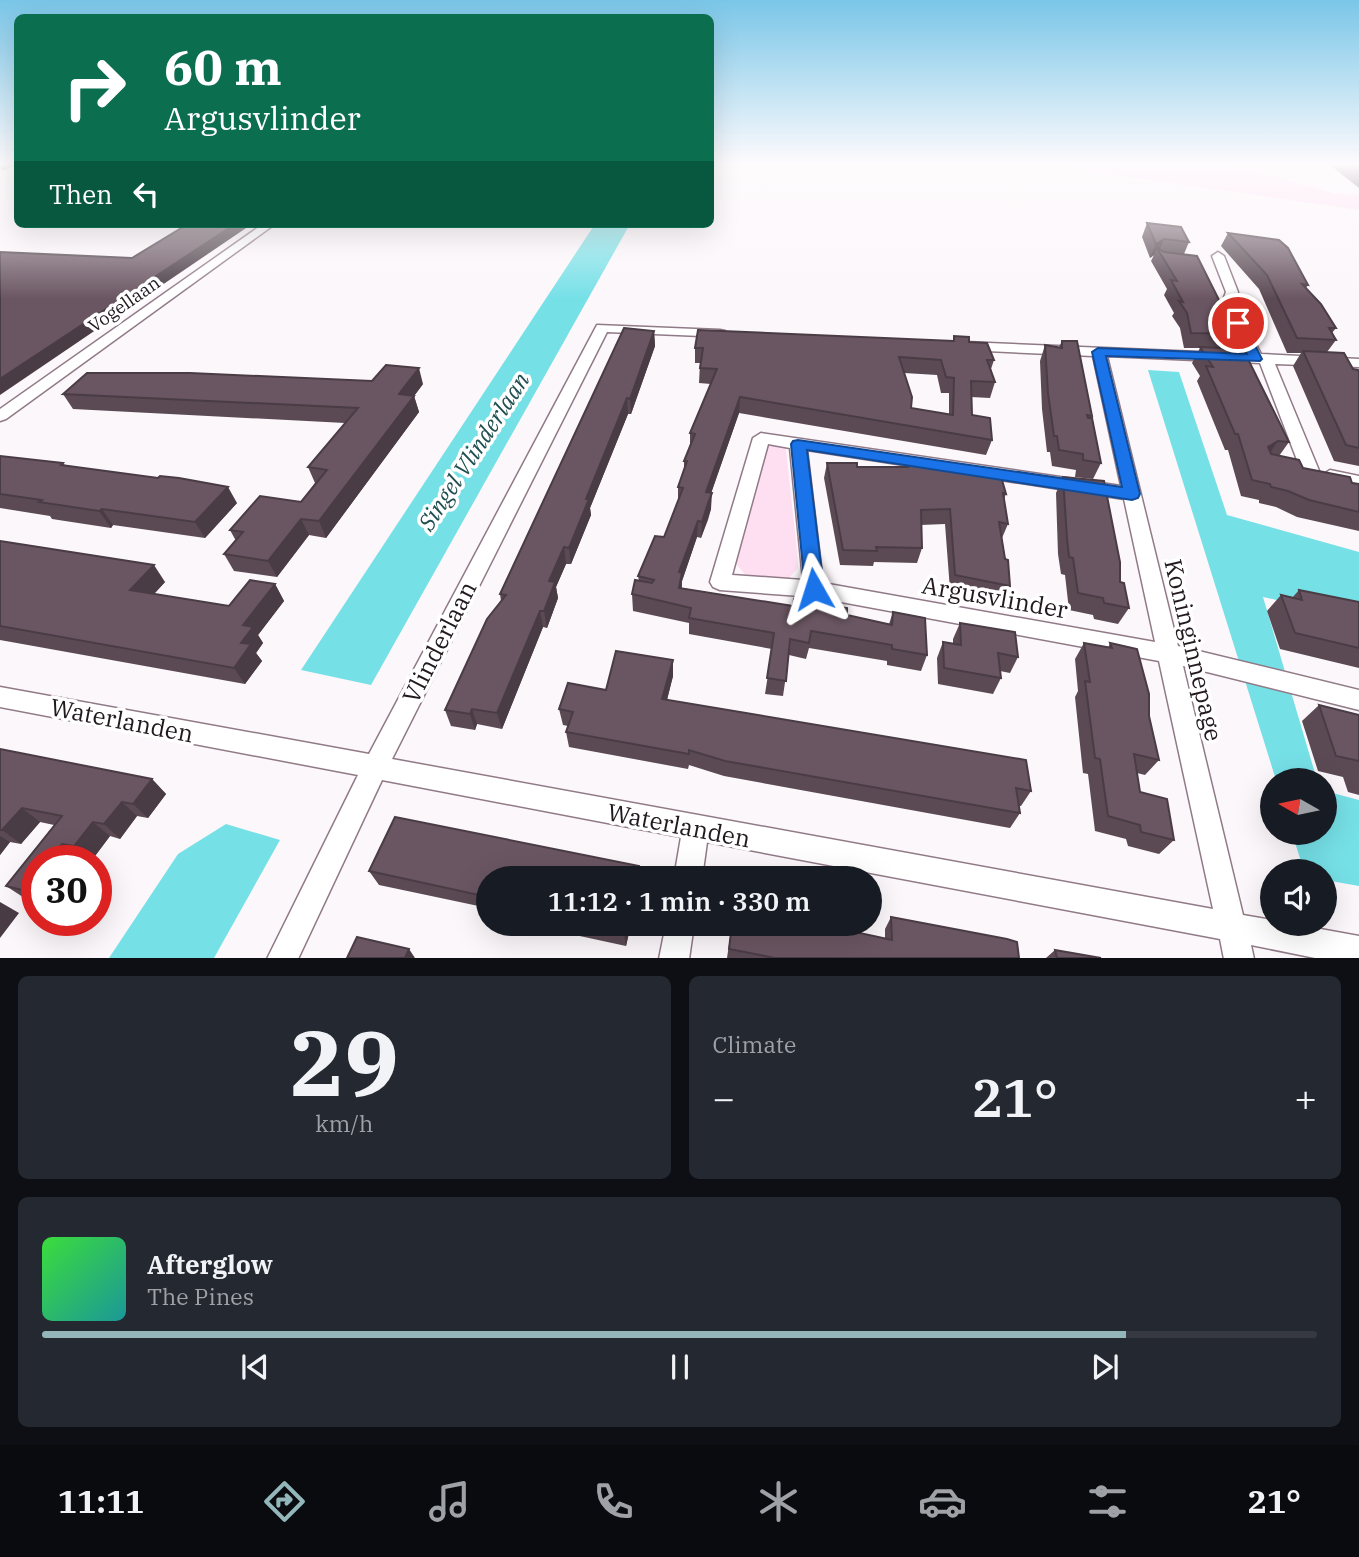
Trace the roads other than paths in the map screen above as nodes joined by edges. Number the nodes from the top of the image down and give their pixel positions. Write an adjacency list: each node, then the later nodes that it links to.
1 (264, 228): 8 (street, Vogellaan)
2 (1217, 263): 6 (street)
3 (740, 335): 18 (street, Vlinderlaan)
4 (947, 345): 5 (street)
5 (1098, 352): 6 (street); 13 (street, Koninginnepage)
6 (1261, 359): 7 (street); 11 (street)
7 (1359, 363)
8 (0, 416)
9 (798, 444): 13 (street, Argusvlinder); 14 (street); 14 (street, Argusvlinder)
10 (1290, 469): 11 (street)
11 (1311, 473): 12 (street)
12 (1359, 482)
13 (1132, 494): 15 (street, Koninginnepage)
14 (814, 589): 15 (street, Argusvlinder)
15 (1167, 653): 17 (street, Argusvlinder); 21 (street, Koninginnepage)
16 (0, 696): 18 (street, Waterlanden)
17 (1359, 701)
18 (375, 768): 19 (street, Waterlanden); 24 (street, Vlinderlaan)
19 (696, 828): 20 (street); 21 (street, Waterlanden)
20 (690, 866)
21 (1231, 927): 23 (street, Waterlanden); 26 (street, Koninginnepage)
22 (678, 936): 25 (street)
23 (1359, 951)
24 (282, 958)
25 (674, 958)
26 (1239, 958)

